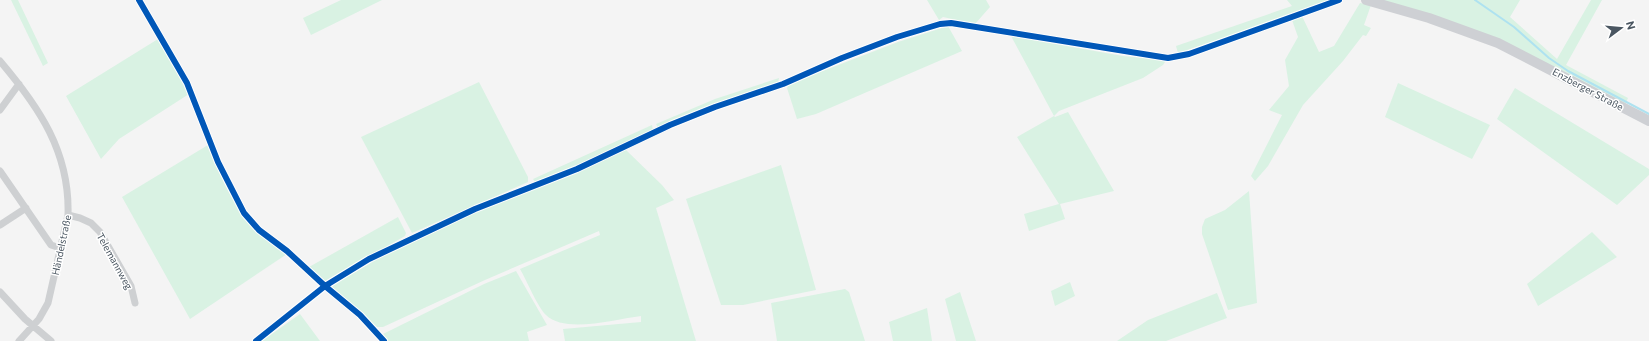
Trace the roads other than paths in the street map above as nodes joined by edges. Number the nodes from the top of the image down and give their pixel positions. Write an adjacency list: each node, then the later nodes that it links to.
1 (139, 0): 13 (street)
2 (1339, 0): 13 (street)
3 (1366, 0): 7 (main road, Enzberger Straße)
4 (0, 61): 5 (street, Händelstraße)
5 (18, 84): 6 (street); 10 (street, Händelstraße)
6 (0, 110)
7 (1649, 121)
8 (0, 171): 9 (street)
9 (26, 208): 11 (street); 12 (street)
10 (68, 215): 12 (street, Händelstraße); 15 (street, Telemannweg)
11 (0, 225)
12 (60, 248): 16 (street, Händelstraße)
13 (325, 286): 19 (street); 20 (street)
14 (0, 292): 16 (street)
15 (135, 304)
16 (33, 327): 17 (street, Händelstraße); 18 (street)
17 (19, 341)
18 (51, 341)
19 (256, 341)
20 (384, 341)

